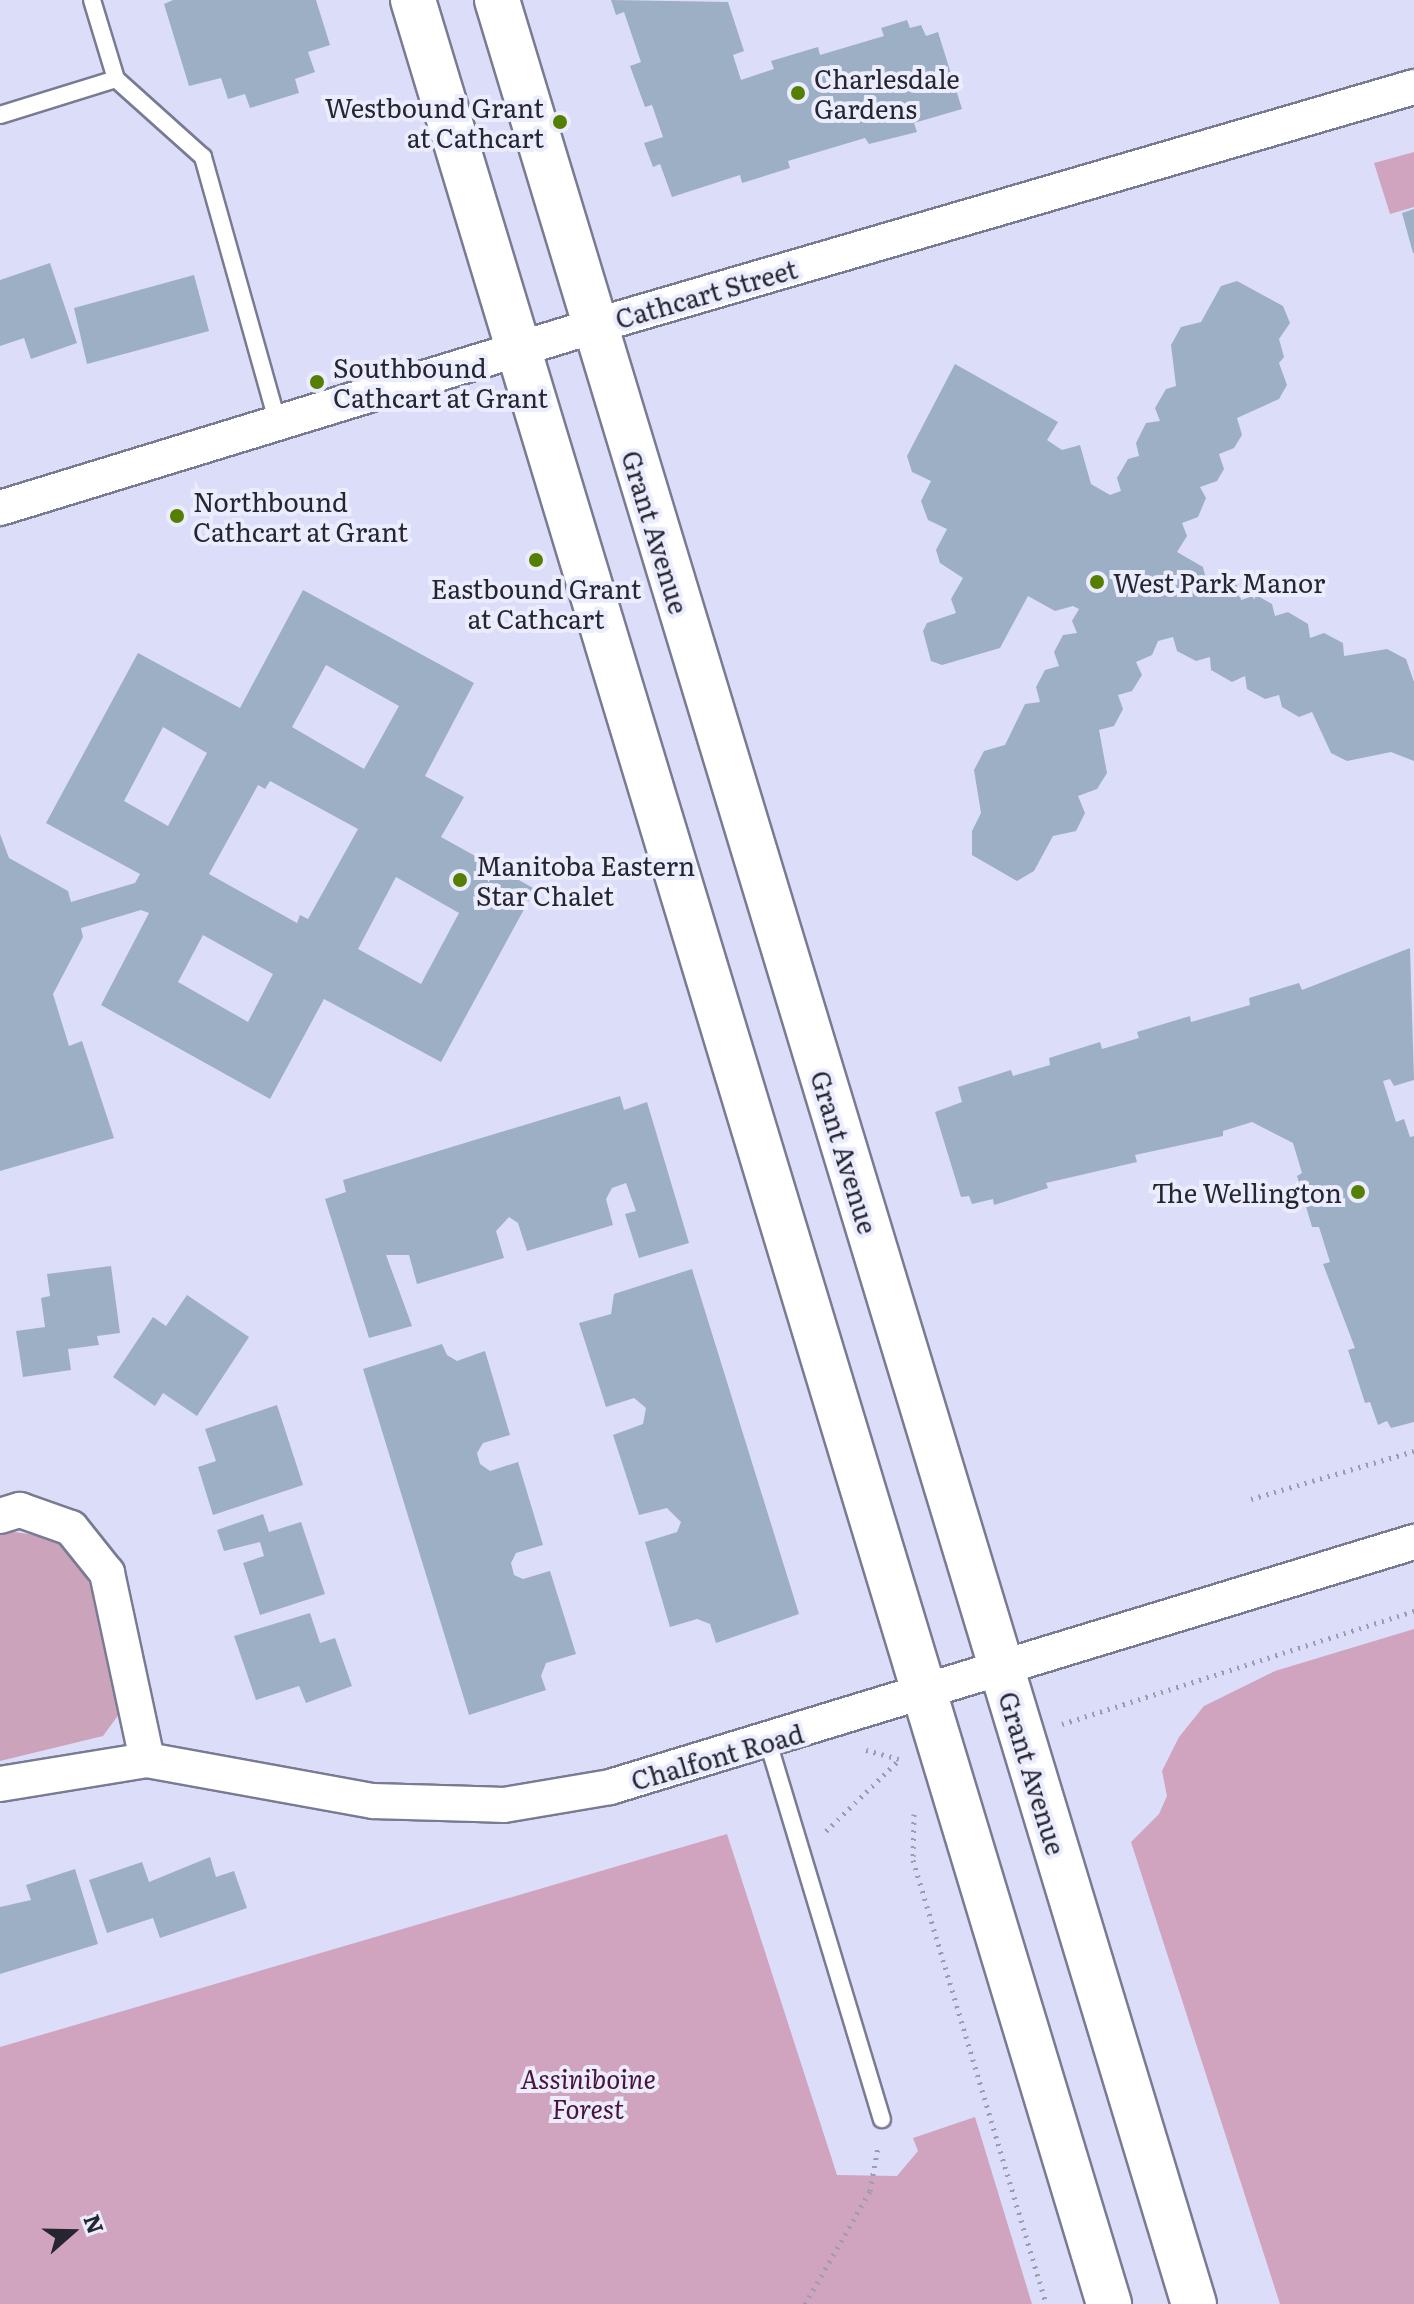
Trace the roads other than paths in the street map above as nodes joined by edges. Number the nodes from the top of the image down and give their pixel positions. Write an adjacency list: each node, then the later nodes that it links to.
1 (92, 0): 4 (lane)
2 (413, 0): 8 (main road)
3 (497, 0): 7 (main road, Grant Avenue)
4 (116, 79): 6 (lane); 9 (lane)
5 (1414, 87): 7 (street, Cathcart Street)
6 (0, 115)
7 (594, 326): 8 (street, Cathcart Street); 13 (main road, Grant Avenue)
8 (515, 352): 9 (street, Cathcart Street); 14 (main road)
9 (278, 424): 10 (street, Cathcart Street)
10 (0, 508)
11 (0, 1516): 16 (street)
12 (1414, 1542): 13 (street, Chalfont Road)
13 (1001, 1668): 14 (street, Chalfont Road); 20 (main road, Grant Avenue)
14 (923, 1693): 15 (street, Chalfont Road); 19 (main road)
15 (768, 1742): 16 (street, Chalfont Road); 18 (lane)
16 (147, 1760): 17 (street, Chalfont Road)
17 (0, 1784)
18 (882, 2119)
19 (1109, 2304)
20 (1194, 2304)

